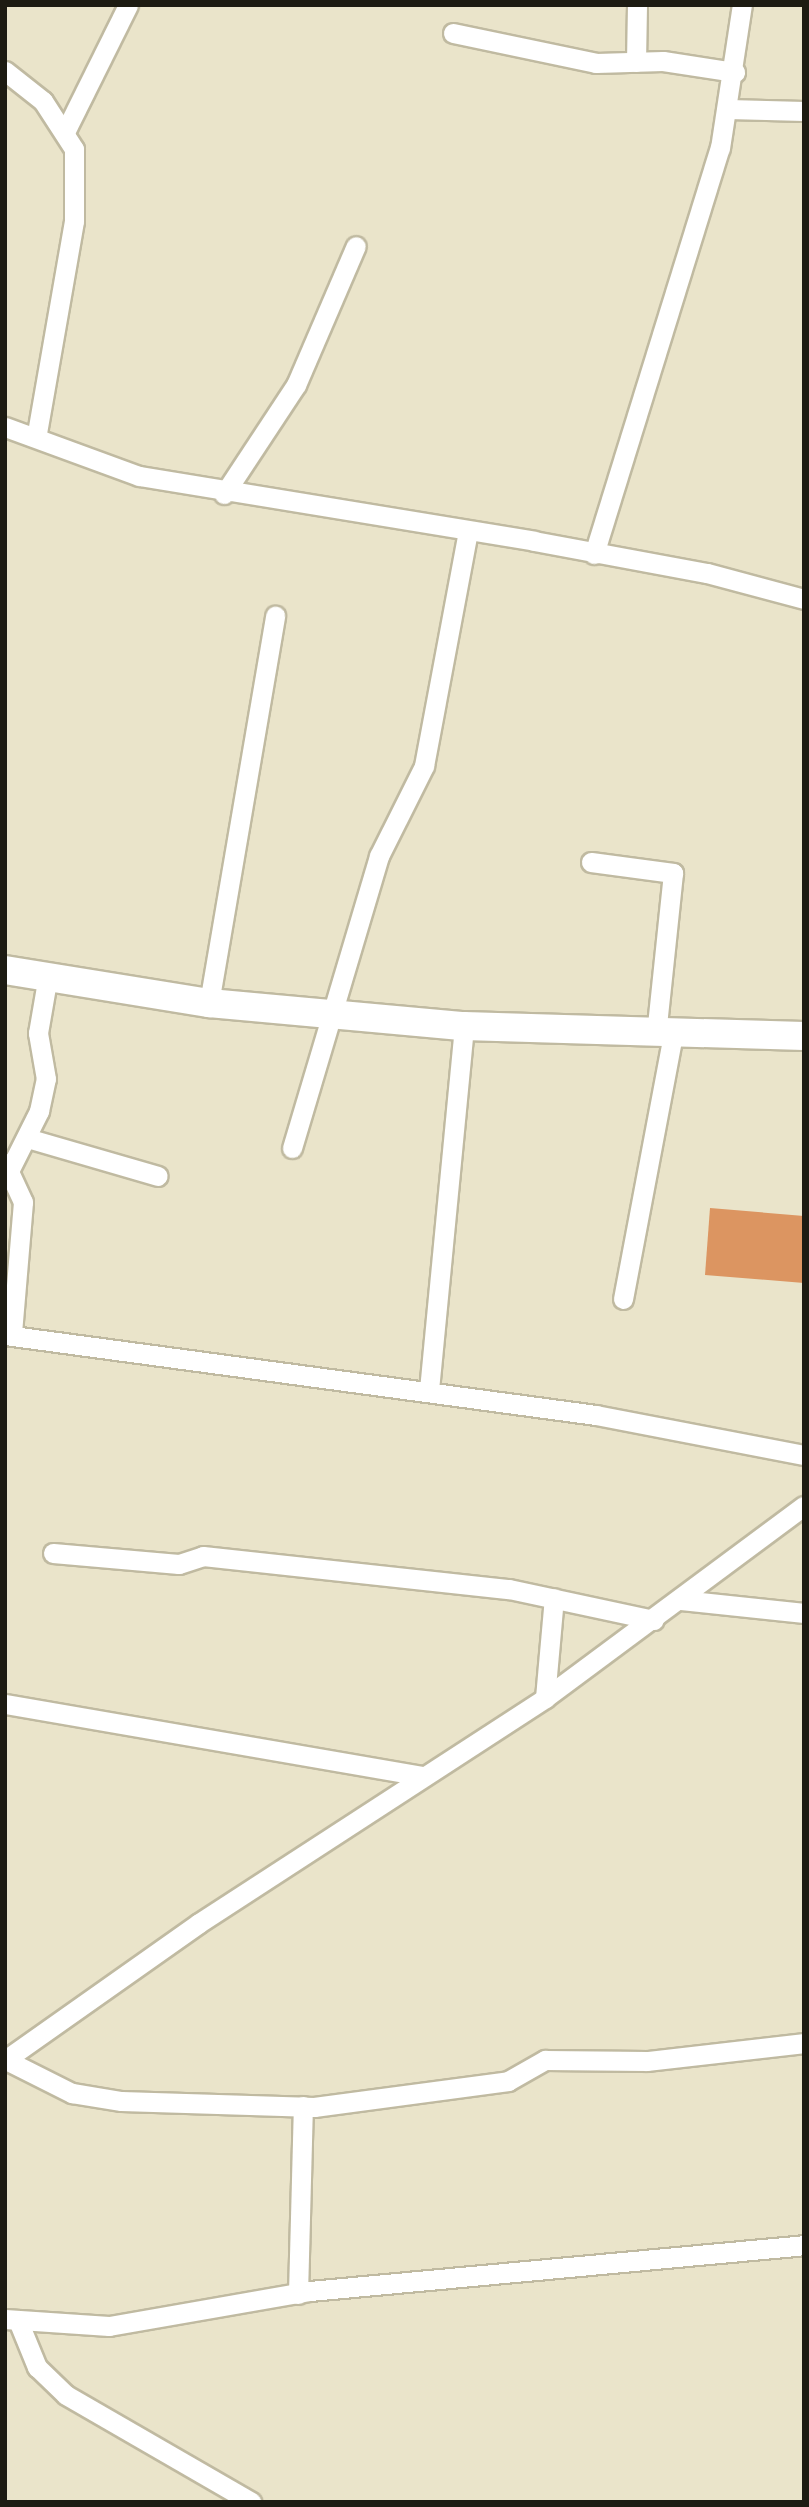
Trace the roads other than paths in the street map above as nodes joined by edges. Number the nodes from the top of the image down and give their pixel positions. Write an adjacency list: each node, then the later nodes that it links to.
1 (128, 5): 10 (street)
2 (637, 5): 5 (street)
3 (742, 5): 7 (street)
4 (453, 33): 5 (street)
5 (636, 62): 7 (street)
6 (5, 71): 10 (street)
7 (735, 72): 8 (street)
8 (729, 109): 9 (street); 16 (street)
9 (804, 111)
10 (65, 132): 13 (street)
11 (356, 246): 14 (street)
12 (5, 427): 13 (street)
13 (36, 438): 14 (street)
14 (225, 494): 15 (street)
15 (468, 531): 16 (street); 23 (street)
16 (594, 554): 17 (street)
17 (804, 599)
18 (275, 616): 22 (street)
19 (591, 862): 25 (street)
20 (5, 970): 21 (street)
21 (48, 975): 22 (street); 27 (street)
22 (209, 1003): 23 (street)
23 (330, 1014): 24 (street); 28 (street)
24 (464, 1026): 25 (street); 33 (street)
25 (665, 1034): 26 (street); 31 (street)
26 (804, 1036)
27 (27, 1138): 29 (street); 30 (street)
28 (292, 1148)
29 (8, 1165): 32 (street)
30 (158, 1176)
31 (623, 1299)
32 (9, 1335): 33 (street)
33 (429, 1390): 34 (street)
34 (804, 1455)
35 (804, 1506): 38 (street)
36 (53, 1553): 37 (street)
37 (554, 1598): 40 (street); 41 (street)
38 (681, 1600): 39 (street); 40 (street)
39 (804, 1614)
40 (654, 1620): 41 (street)
41 (545, 1698): 43 (street)
42 (5, 1704): 43 (street)
43 (421, 1776): 45 (street)
44 (804, 2043): 46 (street)
45 (6, 2060): 46 (street)
46 (303, 2106): 48 (street)
47 (804, 2245): 48 (street)
48 (298, 2294): 49 (street)
49 (12, 2321): 50 (street)
50 (251, 2502)

